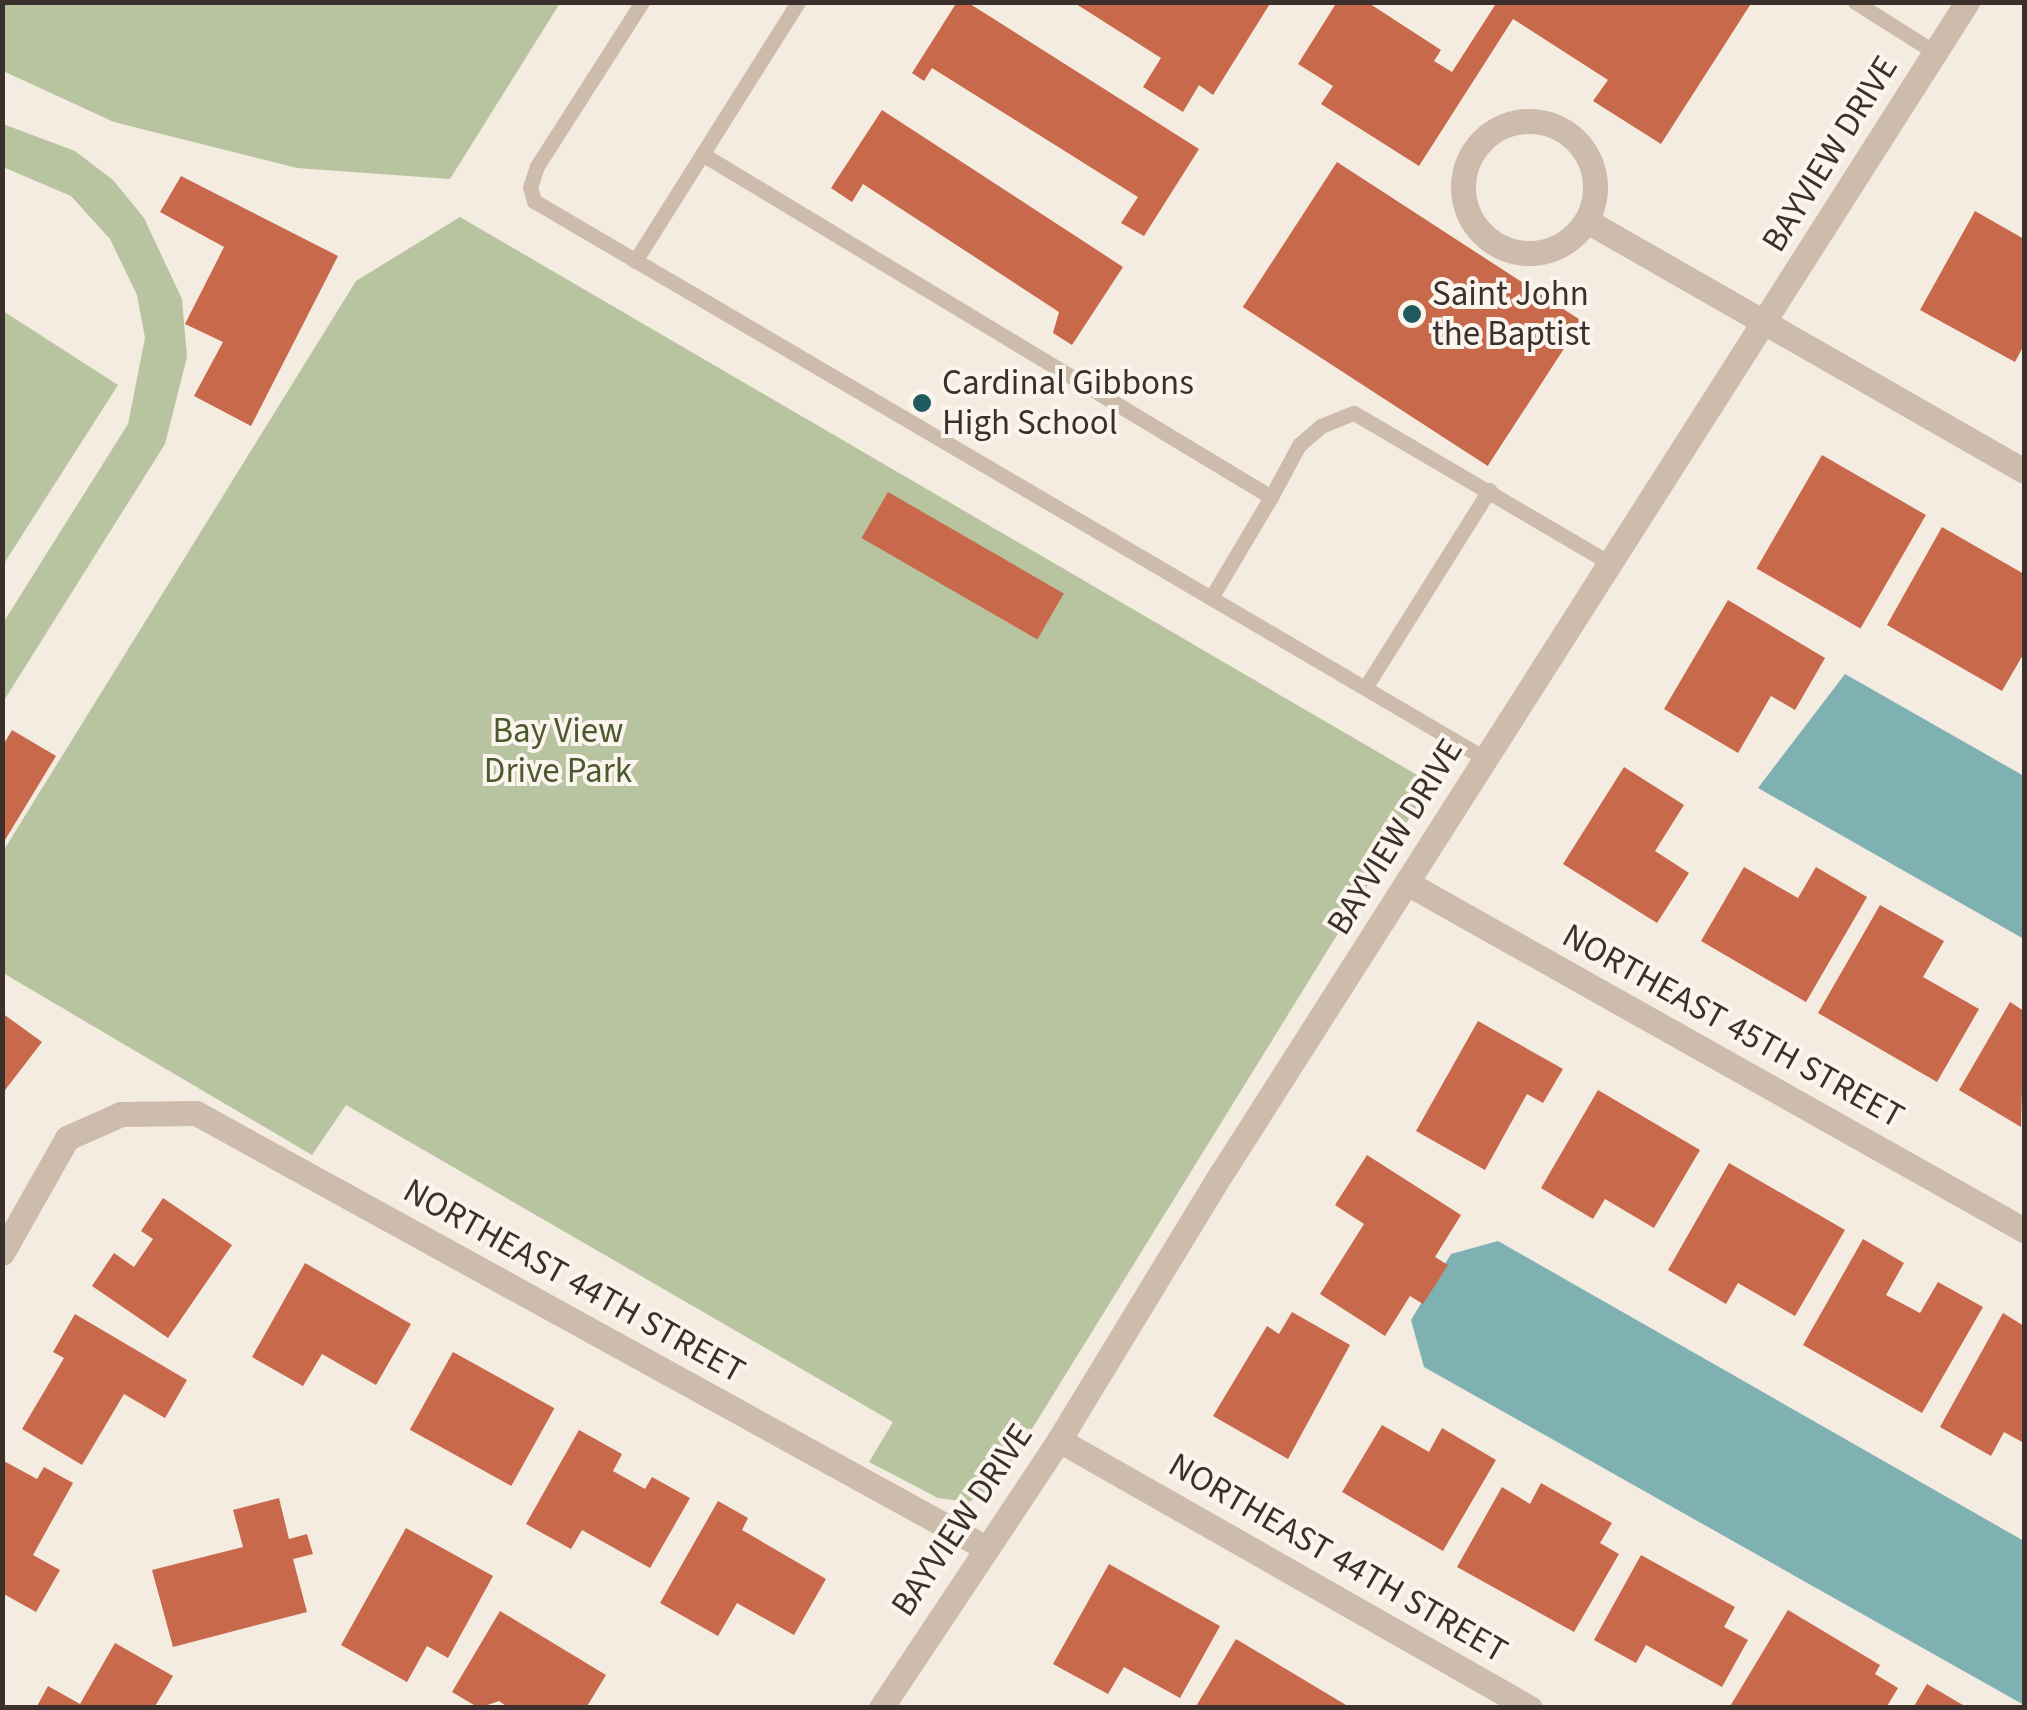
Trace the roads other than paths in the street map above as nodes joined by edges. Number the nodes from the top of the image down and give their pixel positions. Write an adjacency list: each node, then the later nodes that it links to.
1 (642, 2): 8 (lane)
2 (798, 2): 6 (lane)
3 (1855, 2): 5 (lane)
4 (1966, 2): 5 (street, BAYVIEW DRIVE)
5 (1936, 53): 9 (street, BAYVIEW DRIVE)
6 (702, 154): 8 (lane); 12 (lane)
7 (1586, 221): 7 (street); 9 (street)
8 (634, 261): 14 (lane)
9 (1764, 323): 10 (street); 13 (street, BAYVIEW DRIVE)
10 (2024, 472)
11 (1488, 490): 12 (lane); 13 (lane); 15 (lane)
12 (1271, 497): 14 (lane)
13 (1610, 564): 16 (street, BAYVIEW DRIVE)
14 (1212, 598): 15 (lane)
15 (1366, 688): 16 (lane)
16 (1486, 759): 17 (street, BAYVIEW DRIVE)
17 (1407, 883): 18 (street, NORTHEAST 45TH STREET); 20 (street, BAYVIEW DRIVE)
18 (2024, 1230)
19 (2, 1253): 21 (street, NORTHEAST 44TH STREET)
20 (1059, 1440): 21 (street, BAYVIEW DRIVE); 23 (street, NORTHEAST 44TH STREET)
21 (984, 1546): 22 (street, BAYVIEW DRIVE)
22 (881, 1708)
23 (1530, 1708)

